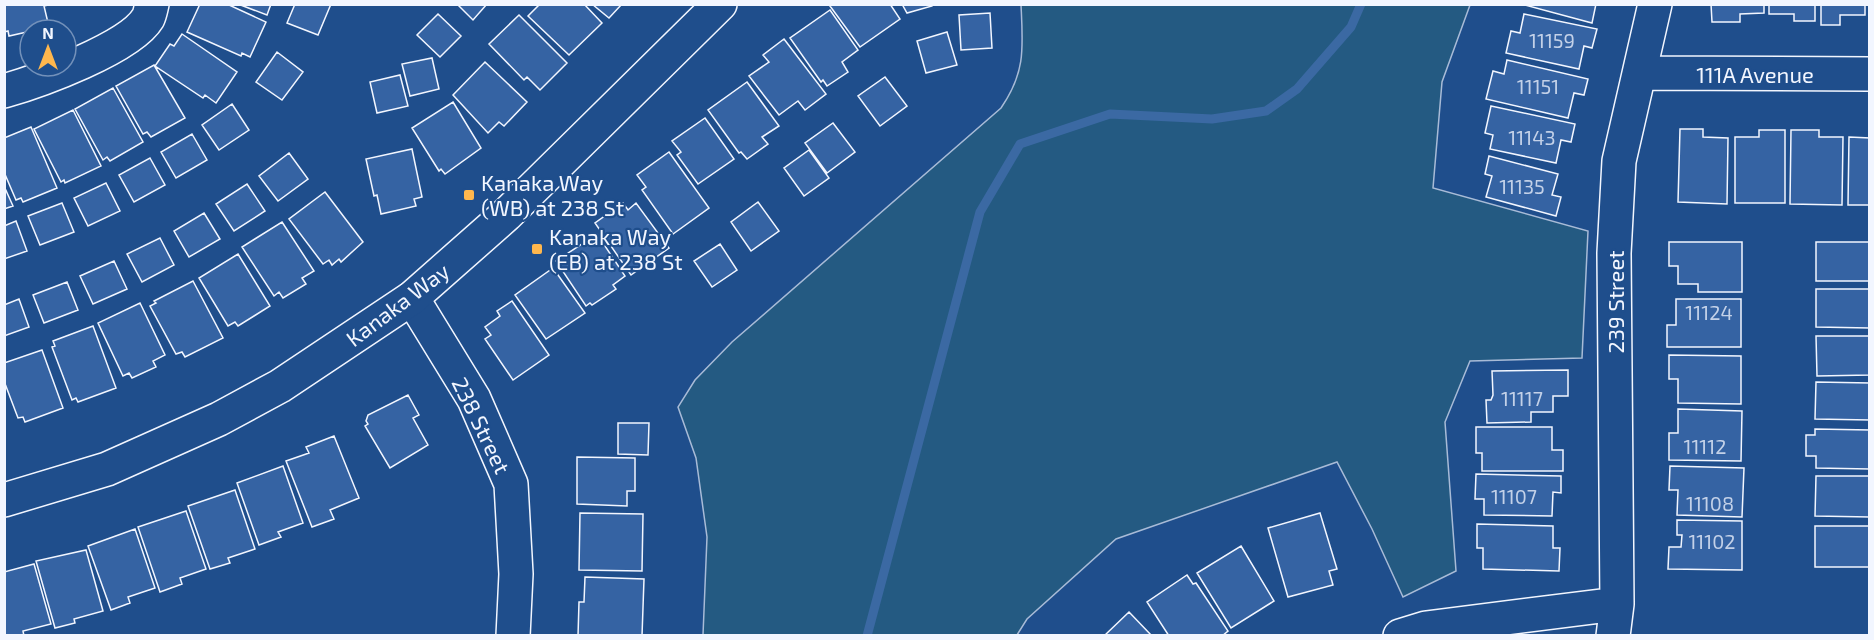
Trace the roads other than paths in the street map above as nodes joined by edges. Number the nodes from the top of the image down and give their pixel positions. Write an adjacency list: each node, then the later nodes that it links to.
1 (152, 4): 6 (street)
2 (720, 4): 7 (street, Kanaka Way)
3 (1655, 4): 4 (street, 239 Street)
4 (1641, 73): 5 (street, 111A Avenue); 9 (street, 239 Street)
5 (1869, 74)
6 (4, 91)
7 (412, 298): 8 (street, Kanaka Way); 10 (street, 238 Street)
8 (4, 500)
9 (1615, 620): 11 (street)
10 (513, 636)
11 (1400, 636)

